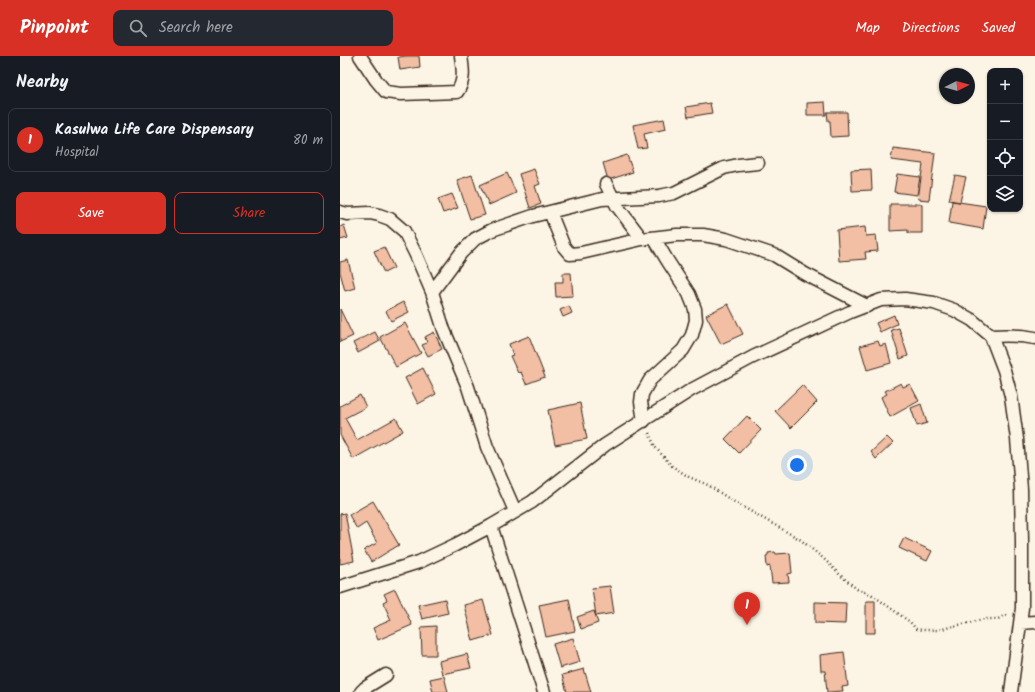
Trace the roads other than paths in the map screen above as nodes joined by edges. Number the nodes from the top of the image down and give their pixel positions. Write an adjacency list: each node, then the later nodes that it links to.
1 (360, 56): 2 (street)
2 (461, 56)
3 (758, 163): 5 (street)
4 (606, 184): 5 (street)
5 (613, 198): 7 (street); 8 (street)
6 (340, 212): 9 (street)
7 (550, 212): 8 (street); 9 (street)
8 (648, 238): 10 (street); 13 (street)
9 (432, 292): 14 (street)
10 (867, 306): 11 (street); 13 (street)
11 (991, 336): 12 (street); 17 (street)
12 (1035, 338)
13 (644, 421): 14 (street)
14 (516, 511): 15 (street)
15 (491, 526): 16 (street); 21 (street)
16 (340, 587)
17 (1020, 622): 18 (street); 22 (street)
18 (1035, 622)
19 (386, 675): 20 (street)
20 (361, 692)
21 (544, 692)
22 (1011, 692)

